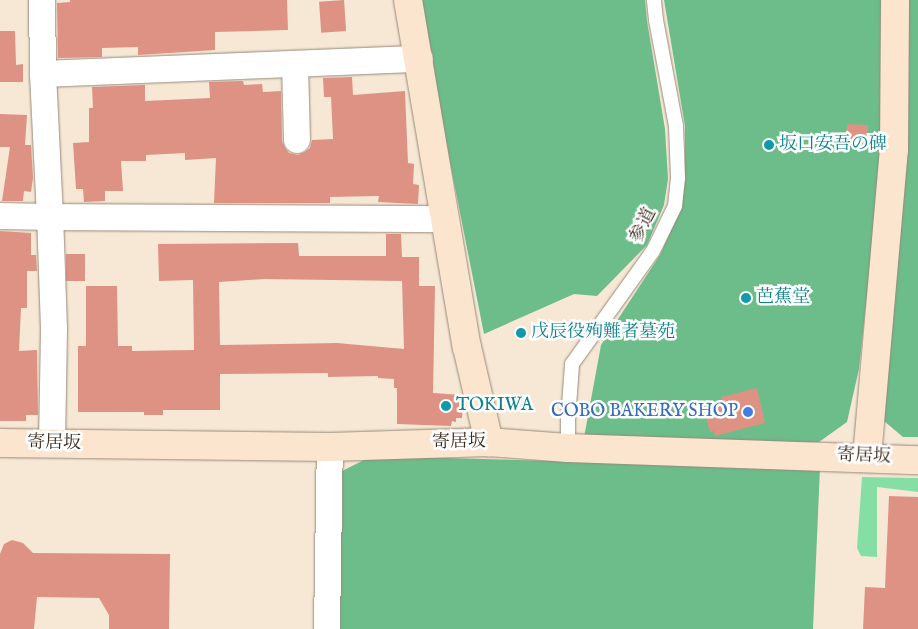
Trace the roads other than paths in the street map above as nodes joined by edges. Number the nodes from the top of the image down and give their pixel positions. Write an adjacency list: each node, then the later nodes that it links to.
1 (42, 0): 7 (street)
2 (408, 0): 5 (street)
3 (654, 0): 16 (lane, 参道)
4 (895, 0): 17 (street)
5 (420, 59): 6 (street); 11 (street)
6 (295, 64): 7 (street); 8 (street)
7 (43, 74): 10 (street)
8 (297, 140)
9 (0, 216): 10 (street)
10 (50, 218): 11 (street); 14 (street)
11 (444, 219): 12 (street)
12 (489, 442): 15 (street, 寄居坂); 16 (street, 寄居坂)
13 (0, 443): 14 (street, 寄居坂)
14 (52, 444): 15 (street, 寄居坂)
15 (330, 447): 19 (street)
16 (568, 448): 17 (street, 寄居坂)
17 (867, 457): 18 (street, 寄居坂)
18 (918, 460)
19 (327, 629)

